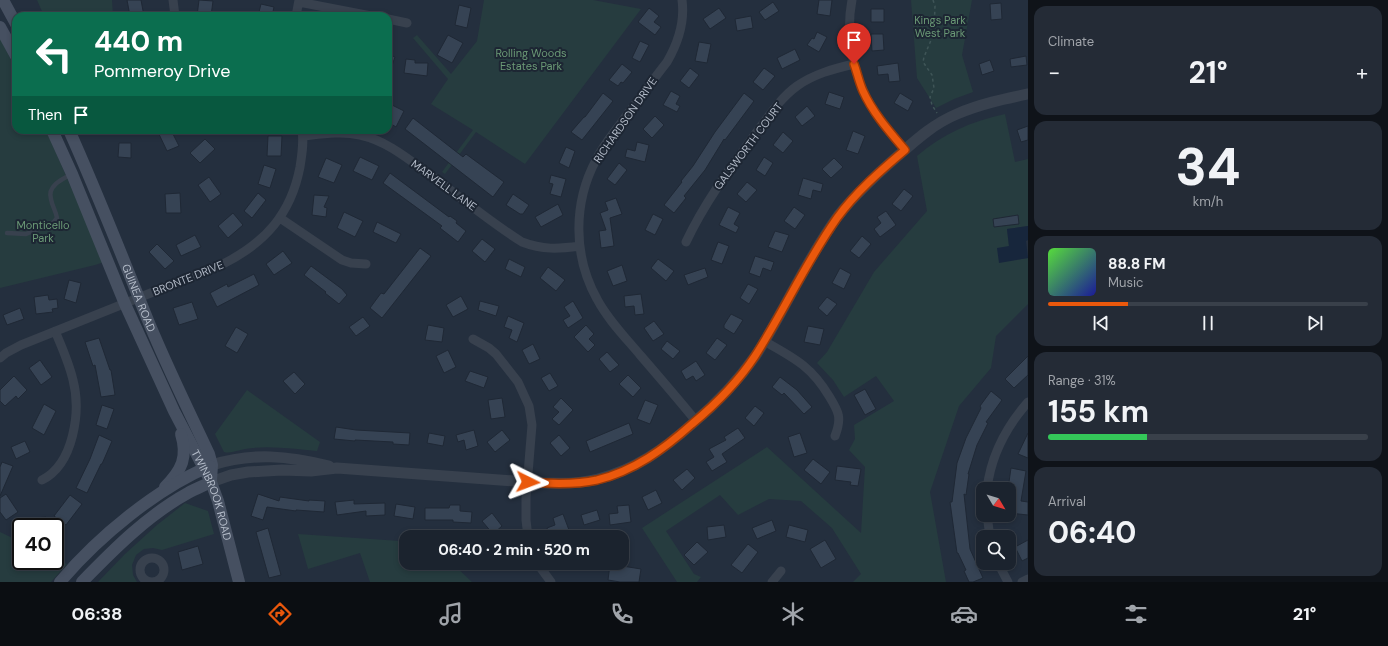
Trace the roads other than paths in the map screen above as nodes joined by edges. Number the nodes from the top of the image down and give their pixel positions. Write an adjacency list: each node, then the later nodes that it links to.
1 (3, 0): 9 (main road)
2 (173, 0): 6 (street)
3 (682, 0): 25 (street, RICHARDSON DRIVE)
4 (852, 0): 14 (street)
5 (299, 1): 7 (street); 8 (street)
6 (174, 12)
7 (297, 12)
8 (352, 12)
9 (12, 17)
10 (392, 20): 11 (street)
11 (407, 23)
12 (0, 27): 13 (main road)
13 (12, 49)
14 (854, 64): 20 (street); 24 (street, GALSWORTH COURT)
15 (1028, 94): 20 (street)
16 (54, 134): 21 (main road, GUINEA ROAD)
17 (71, 134): 27 (main road, GUINEA ROAD)
18 (302, 134): 22 (street, BRONTE DRIVE)
19 (352, 134): 25 (street, MARVELL LANE)
20 (905, 150): 31 (street)
21 (72, 174): 23 (lane); 28 (main road, GUINEA ROAD)
22 (280, 218): 26 (street); 27 (street, BRONTE DRIVE)
23 (7, 234)
24 (686, 242)
25 (580, 246): 35 (street, RICHARDSON DRIVE)
26 (366, 264)
27 (139, 297): 28 (street, BRONTE DRIVE); 37 (main road, GUINEA ROAD)
28 (125, 304): 29 (street, BRONTE DRIVE); 34 (main road, GUINEA ROAD)
29 (55, 331): 32 (street, BRONTE DRIVE); 39 (street)
30 (473, 340): 41 (street)
31 (764, 341): 35 (street); 36 (street)
32 (0, 358)
33 (1026, 408): 42 (street)
34 (174, 411): 37 (main road, TWINBROOK ROAD); 43 (main road)
35 (696, 421): 41 (street)
36 (835, 436)
37 (208, 467): 38 (street); 40 (main road, GUINEA ROAD); 43 (main road)
38 (337, 468): 40 (street); 41 (street)
39 (42, 480)
40 (211, 482): 50 (main road); 51 (main road, TWINBROOK ROAD)
41 (528, 482): 44 (street)
42 (988, 482)
43 (139, 508): 49 (main road)
44 (527, 530)
45 (543, 570): 52 (street)
46 (1002, 570): 54 (street)
47 (781, 571): 53 (street)
48 (1028, 579): 55 (street)
49 (60, 582)
50 (82, 582)
51 (239, 582)
52 (551, 582)
53 (772, 582)
54 (1008, 582)
55 (1022, 582)

